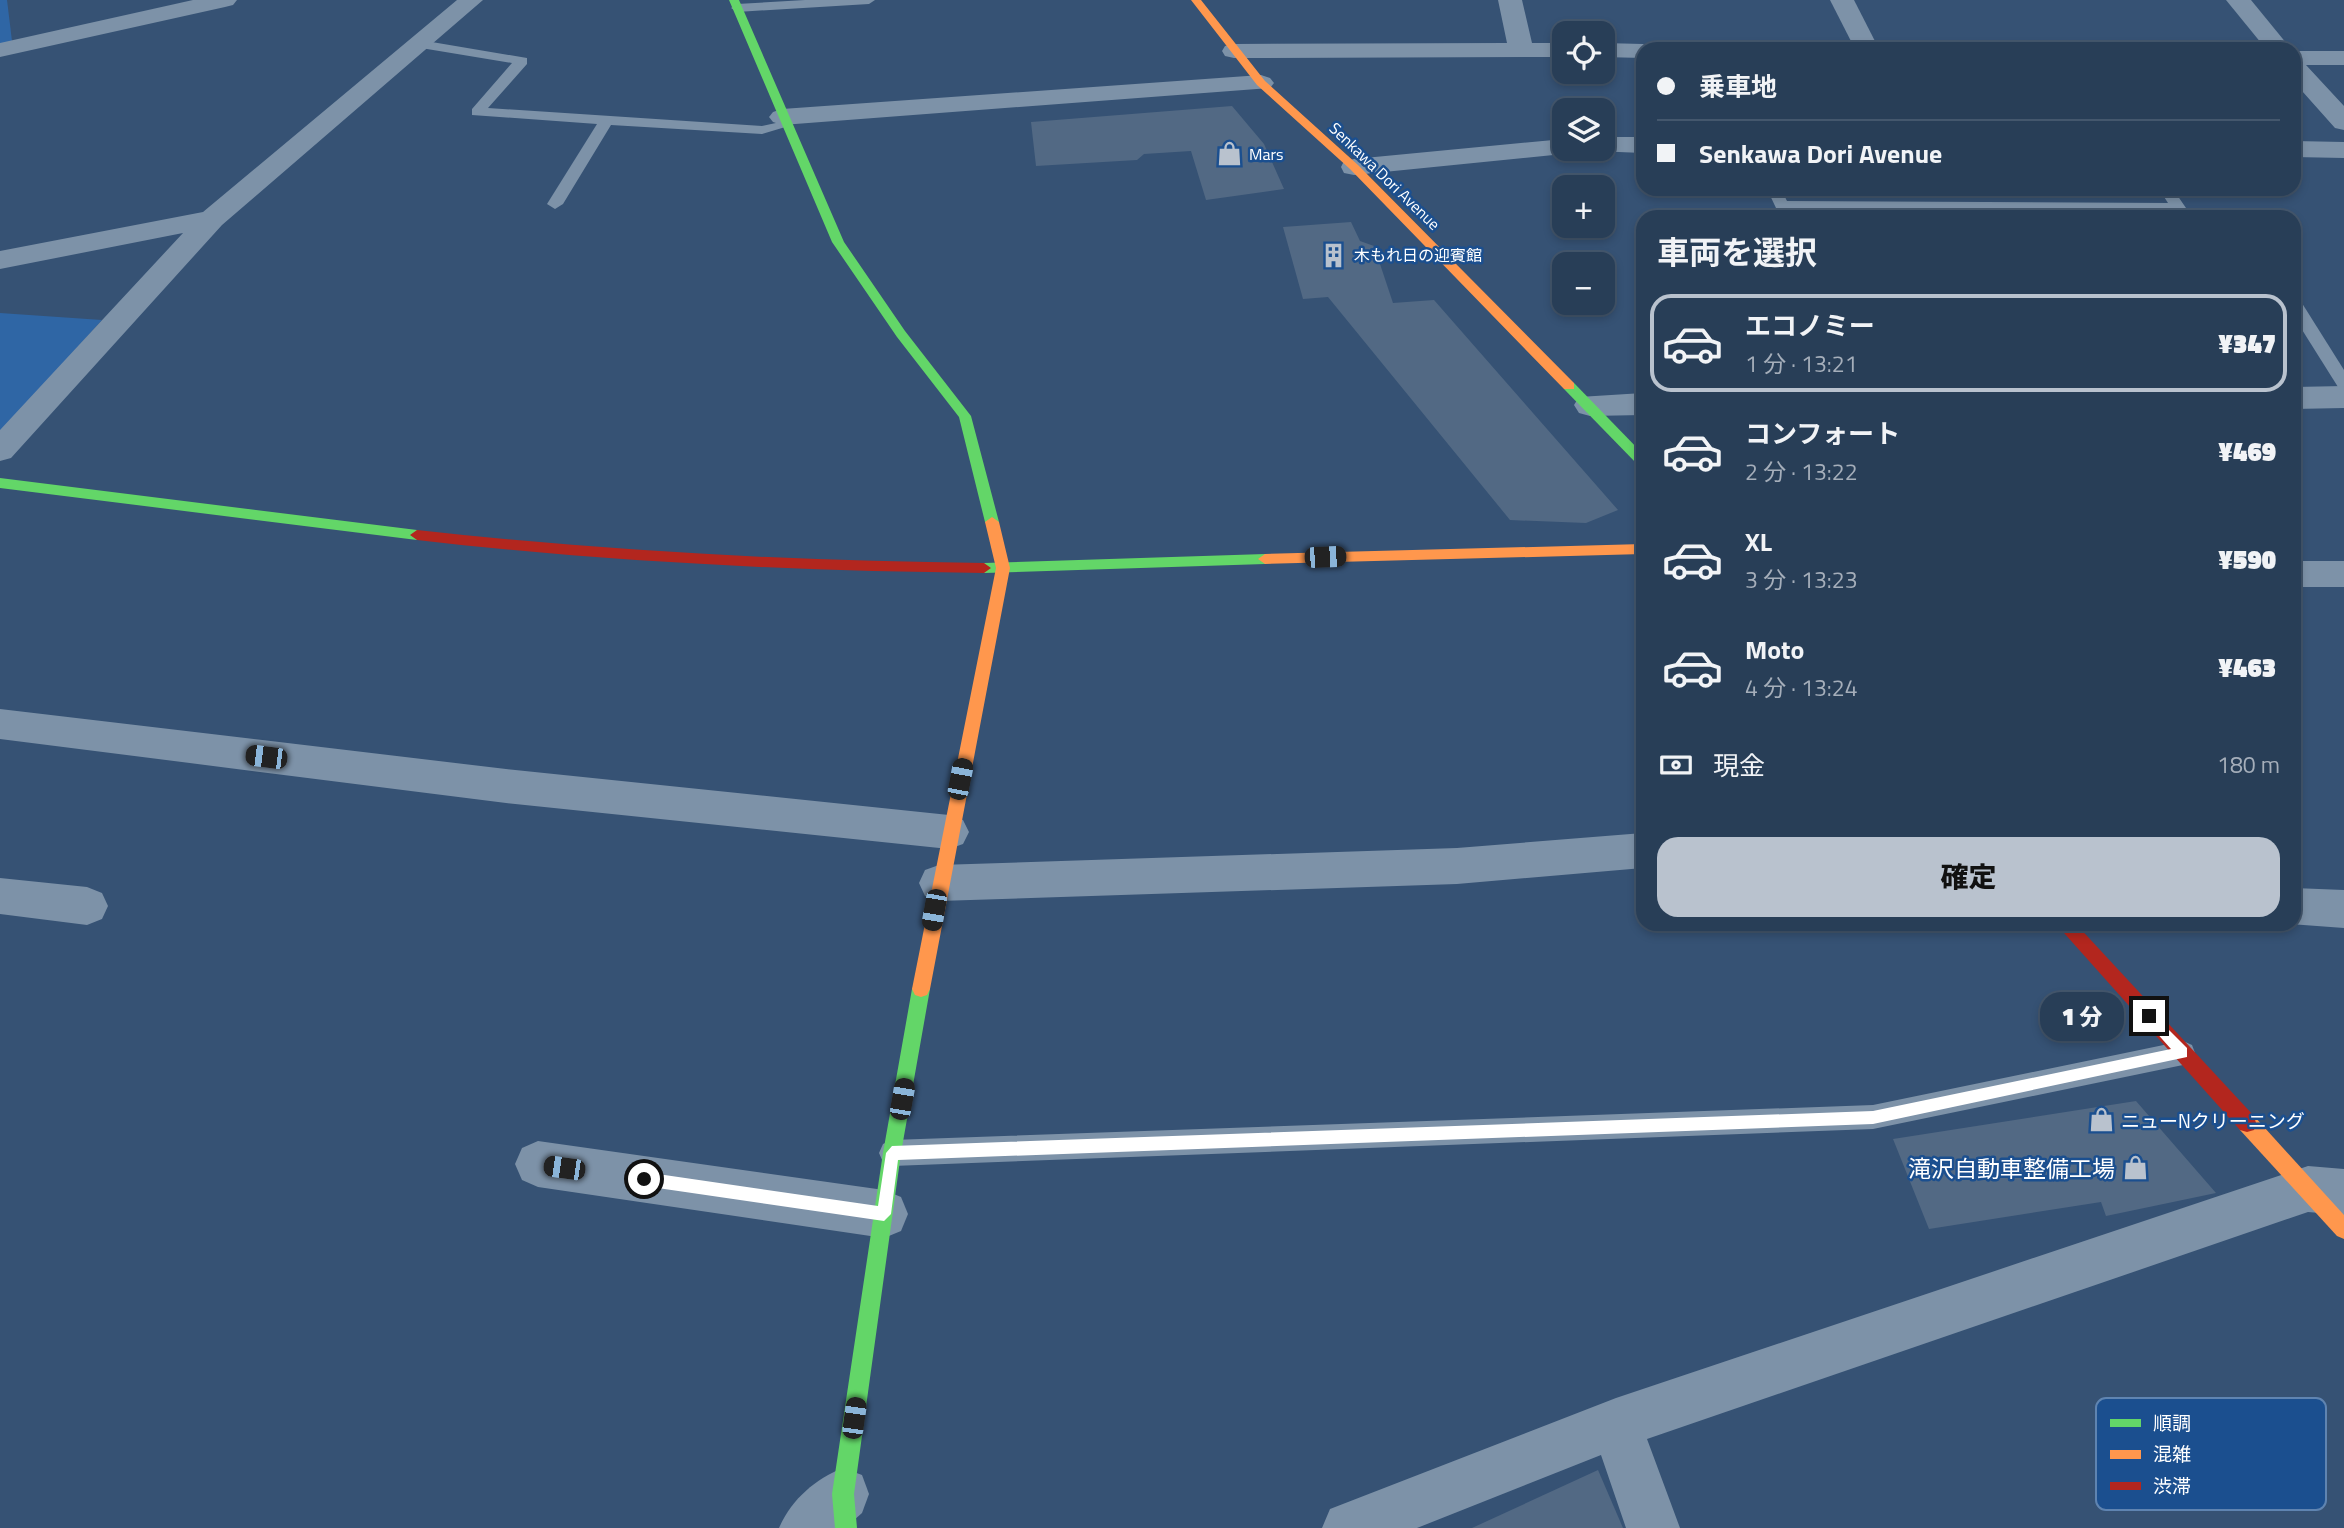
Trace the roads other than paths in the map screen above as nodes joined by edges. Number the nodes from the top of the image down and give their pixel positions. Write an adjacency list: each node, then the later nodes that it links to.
1 (225, 0): 9 (street)
2 (471, 0): 12 (street)
3 (869, 0): 8 (lane)
4 (1196, 0): 17 (street, Senkawa Dori Avenue)
5 (1510, 0): 14 (street)
6 (1842, 0): 10 (street)
7 (2238, 0): 11 (street)
8 (736, 4): 24 (street)
9 (167, 7): 13 (street)
10 (1863, 42)
11 (2273, 42)
12 (420, 44): 23 (lane); 35 (street)
13 (0, 50)
14 (1521, 50): 15 (street); 17 (street)
15 (1552, 50)
16 (1615, 50): 18 (street)
17 (1234, 51): 22 (street, Senkawa Dori Avenue)
18 (1636, 51)
19 (2301, 58): 20 (street)
20 (2344, 58)
21 (2301, 75): 25 (street)
22 (1261, 83): 24 (street); 31 (street, Senkawa Dori Avenue)
23 (606, 121): 24 (lane); 34 (lane)
24 (783, 121): 47 (street)
25 (2344, 122)
26 (1615, 145): 27 (street)
27 (1636, 145)
28 (1552, 148): 31 (street)
29 (2301, 149): 30 (street)
30 (2344, 150)
31 (1354, 167): 42 (street, Senkawa Dori Avenue)
32 (1777, 196): 33 (lane)
33 (2170, 196)
34 (555, 204)
35 (212, 219): 36 (street); 43 (street)
36 (0, 260)
37 (2301, 315): 38 (lane)
38 (2344, 383)
39 (2344, 397): 40 (street)
40 (2301, 398)
41 (1636, 404): 42 (street)
42 (1590, 405): 44 (street, Senkawa Dori Avenue)
43 (0, 450)
44 (1636, 454)
45 (0, 483): 47 (street)
46 (1636, 549): 47 (street)
47 (1003, 568): 51 (street)
48 (2301, 574): 49 (street)
49 (2344, 574)
50 (0, 724): 51 (street)
51 (949, 832): 53 (street)
52 (1636, 851): 53 (street)
53 (939, 883): 60 (street)
54 (0, 896): 55 (street)
55 (87, 906)
56 (2301, 907): 57 (street)
57 (2344, 909)
58 (2071, 931): 59 (street)
59 (2183, 1053): 60 (lane); 62 (street)
60 (892, 1153): 63 (street)
61 (538, 1164): 63 (street)
62 (2326, 1191): 64 (street); 65 (street)
63 (884, 1214): 66 (street)
64 (2344, 1229)
65 (1616, 1424): 67 (street); 68 (street)
66 (832, 1517)
67 (1349, 1528)
68 (1653, 1528)

